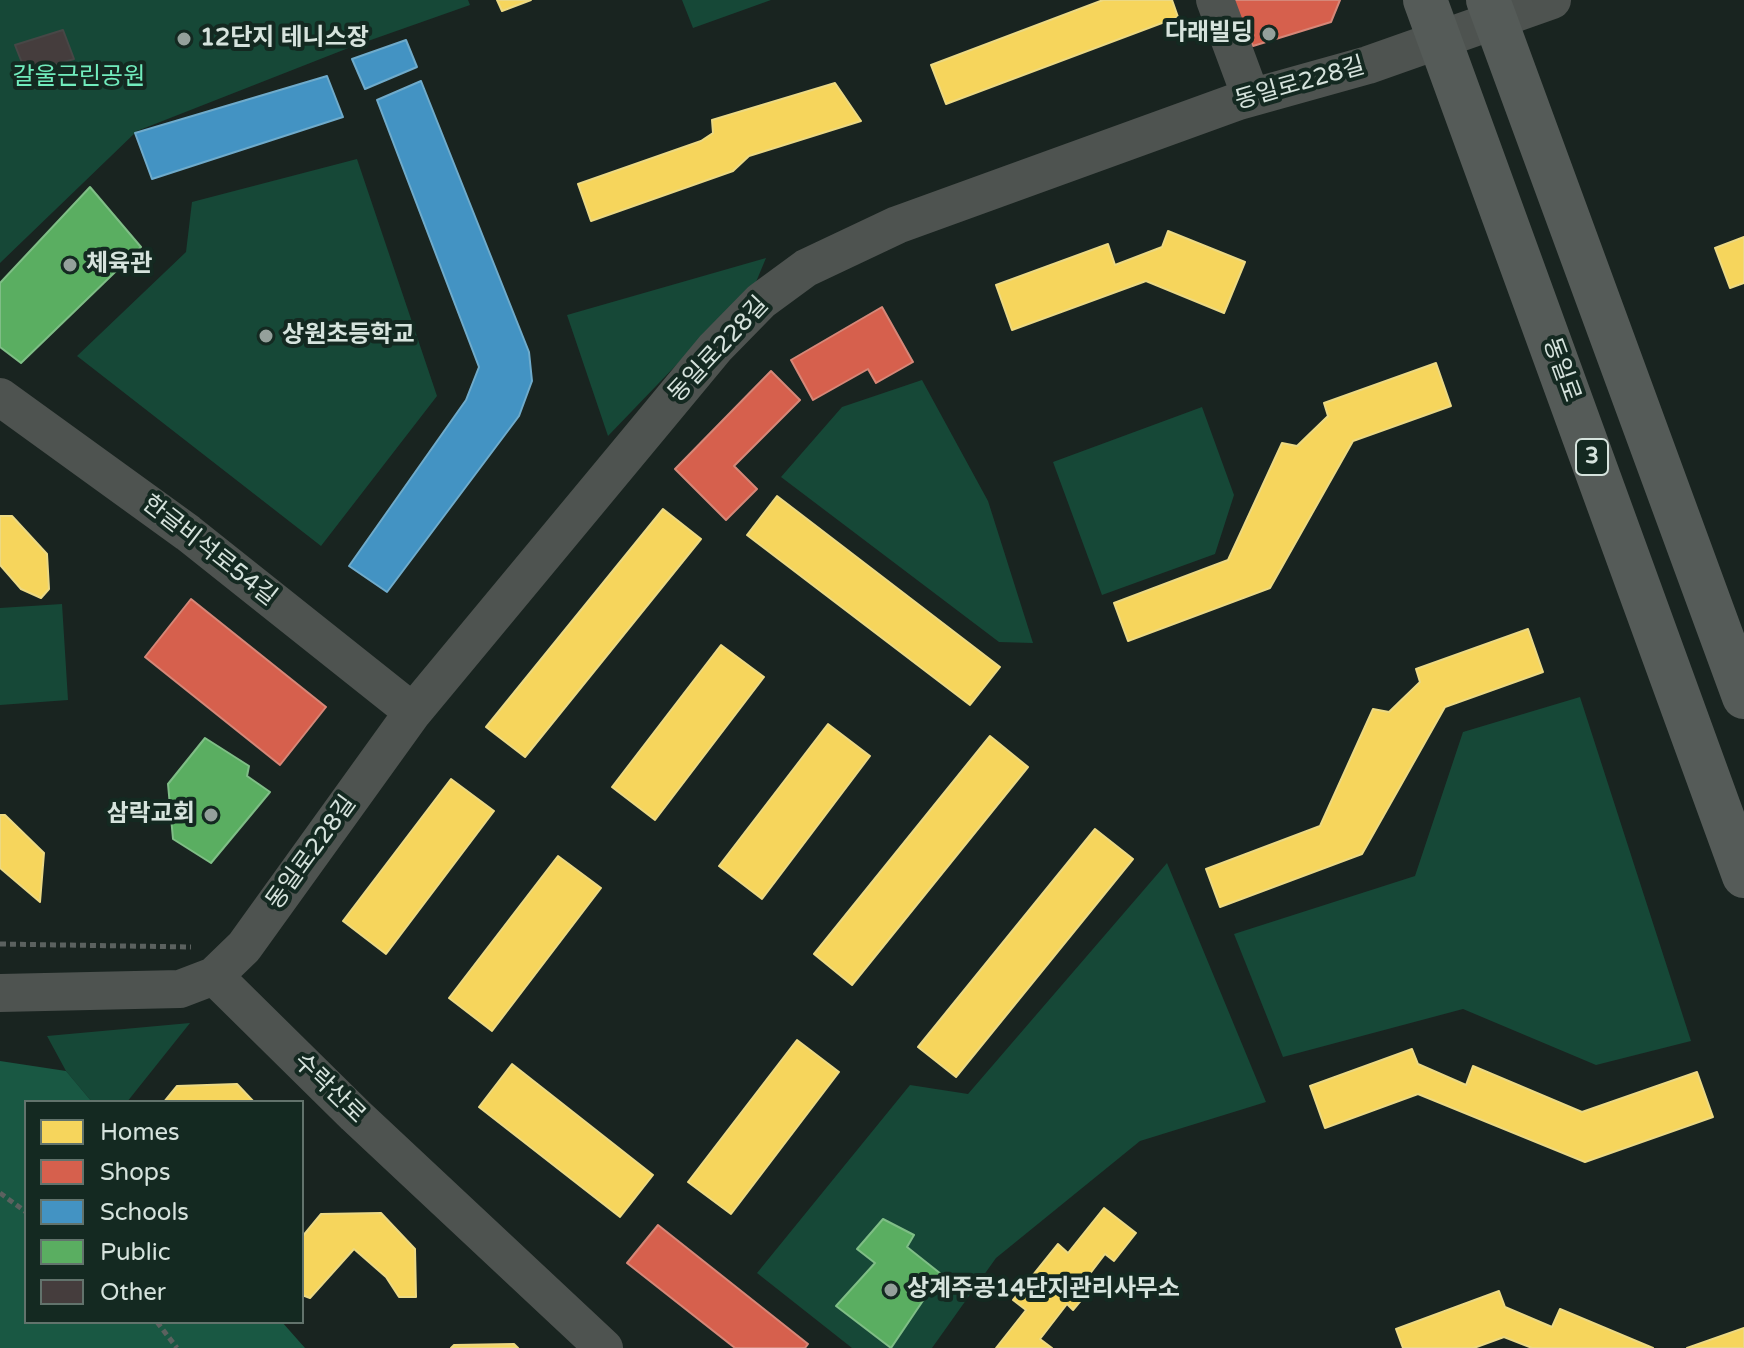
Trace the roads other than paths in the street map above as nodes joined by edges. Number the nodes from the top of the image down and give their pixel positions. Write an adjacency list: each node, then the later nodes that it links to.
1 (1215, 0): 5 (street)
2 (1552, 0): 3 (street, 동일로228길)
3 (1492, 10): 4 (street, 동일로228길); 7 (main road)
4 (1432, 20): 5 (street, 동일로228길); 9 (main road, 동일로 / 3)
5 (1251, 97): 8 (street, 동일로228길)
6 (0, 397): 8 (street, 한글비석로54길)
7 (1744, 697)
8 (413, 712): 10 (street, 동일로228길)
9 (1744, 876)
10 (214, 976): 11 (street); 12 (street, 수락산로)
11 (0, 993)
12 (604, 1348)

